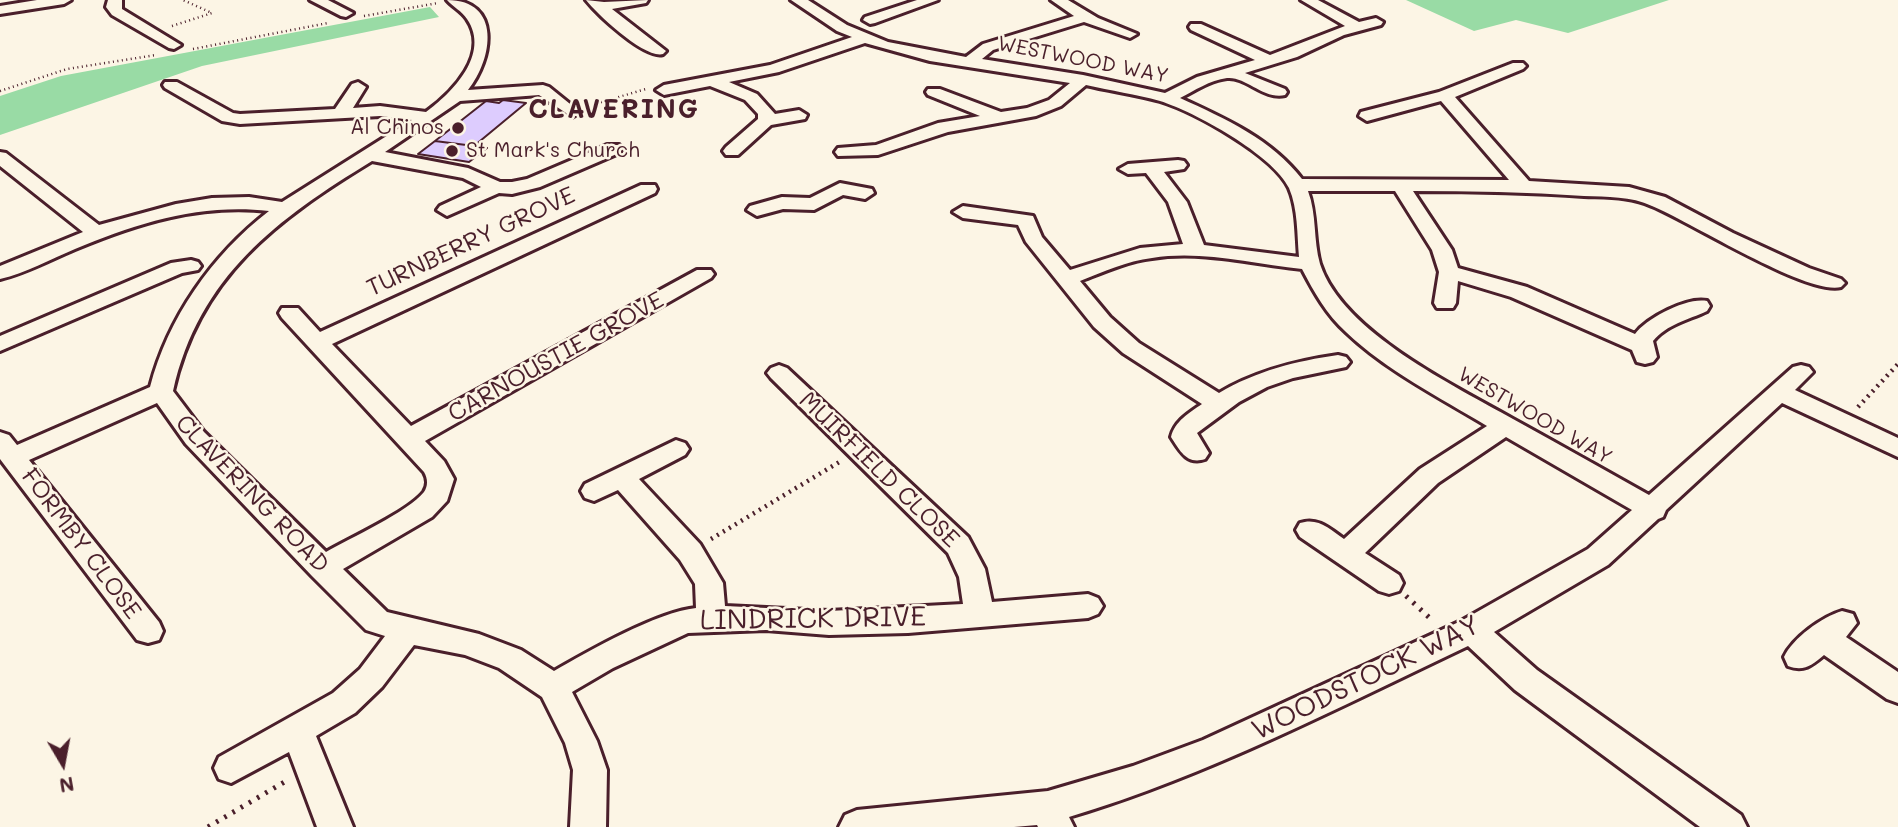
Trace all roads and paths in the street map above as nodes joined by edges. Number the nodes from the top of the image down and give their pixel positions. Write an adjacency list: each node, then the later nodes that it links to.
1 (64, 0): 12 (street)
2 (115, 0): 17 (street)
3 (183, 0): 17 (path)
4 (317, 0): 14 (street)
5 (641, 0): 11 (street)
6 (798, 0): 19 (street, WESTWOOD WAY)
7 (931, 0): 19 (street)
8 (1058, 0): 13 (street)
9 (1308, 0): 16 (street)
10 (448, 1): 14 (path); 37 (street, CLAVERING ROAD)
11 (598, 4): 23 (street)
12 (0, 10)
13 (1085, 17): 20 (street); 25 (street)
14 (346, 18): 22 (path)
15 (1376, 22): 16 (street)
16 (1356, 26): 24 (street)
17 (158, 27): 21 (street)
18 (1196, 27): 24 (street)
19 (867, 29): 25 (street, WESTWOOD WAY); 28 (street)
20 (1130, 34)
21 (168, 50): 33 (path)
22 (189, 50)
23 (658, 51)
24 (1270, 61): 26 (street)
25 (969, 62): 27 (street, WESTWOOD WAY)
26 (1228, 71): 35 (street); 38 (street)
27 (1083, 80): 38 (street, WESTWOOD WAY); 44 (street)
28 (715, 82): 32 (street); 45 (street)
29 (1525, 83): 36 (street)
30 (171, 85): 40 (street)
31 (358, 88): 40 (street)
32 (664, 90)
33 (0, 91)
34 (934, 92): 44 (street)
35 (1279, 92)
36 (1445, 95): 42 (street); 56 (street)
37 (457, 96): 39 (street); 43 (street, CLAVERING ROAD)
38 (1167, 97): 54 (street, WESTWOOD WAY)
39 (572, 112)
40 (340, 114): 43 (street)
41 (799, 115): 45 (street)
42 (1367, 116)
43 (428, 117): 48 (street, CLAVERING ROAD)
44 (1000, 117): 50 (street)
45 (766, 121): 47 (street)
46 (613, 149): 57 (street)
47 (732, 150)
48 (370, 155): 57 (street); 60 (street, CLAVERING ROAD)
49 (0, 157): 64 (street)
50 (843, 164): 59 (street); 62 (street)
51 (1178, 165): 52 (street)
52 (1151, 167): 53 (street); 65 (street)
53 (1128, 169)
54 (1297, 185): 55 (street); 66 (street, WESTWOOD WAY)
55 (1400, 186): 56 (street); 68 (street)
56 (1524, 186): 72 (street)
57 (496, 187): 61 (street)
58 (648, 189): 76 (street, TURNBERRY GROVE)
59 (865, 193)
60 (288, 208): 64 (street); 82 (street, CLAVERING ROAD)
61 (447, 210)
62 (757, 210)
63 (963, 212): 71 (street)
64 (98, 234): 69 (street)
65 (1196, 251): 66 (street); 71 (street)
66 (1310, 264): 86 (street, WESTWOOD WAY)
67 (192, 265): 77 (street)
68 (1449, 272): 73 (street); 74 (street)
69 (0, 273)
70 (705, 274): 87 (street, CARNOUSTIE GROVE)
71 (1066, 279): 84 (street)
72 (1834, 283)
73 (1445, 303)
74 (1699, 306)
75 (290, 313): 76 (street)
76 (317, 342): 87 (street)
77 (0, 344)
78 (1338, 362): 84 (street)
79 (1898, 364): 85 (path)
80 (1801, 372): 83 (street, WOODSTOCK WAY)
81 (779, 373): 102 (street, MUIRFIELD CLOSE)
82 (161, 392): 88 (street, FORMBY CLOSE); 99 (street, CLAVERING ROAD)
83 (1781, 393): 85 (street); 95 (street, WOODSTOCK WAY)
84 (1219, 404): 91 (street)
85 (1843, 423): 90 (street)
86 (1505, 426): 95 (street, WESTWOOD WAY); 98 (street)
87 (408, 439): 99 (street)
88 (7, 449): 104 (street, FORMBY CLOSE)
89 (676, 449): 93 (street)
90 (1898, 449)
91 (1196, 453)
92 (842, 460): 97 (path)
93 (621, 477): 94 (street); 103 (street)
94 (594, 491)
95 (1653, 510): 106 (street, WOODSTOCK WAY)
96 (1310, 530): 98 (street)
97 (700, 546)
98 (1346, 554): 100 (street)
99 (322, 568): 105 (street, CLAVERING ROAD)
100 (1389, 583): 106 (path)
101 (1088, 606): 102 (street, LINDRICK DRIVE)
102 (978, 613): 103 (street, LINDRICK DRIVE)
103 (711, 618): 108 (street, LINDRICK DRIVE)
104 (148, 631)
105 (407, 631): 108 (street, CLAVERING ROAD); 110 (street)
106 (1461, 634): 113 (street, WOODSTOCK WAY); 118 (street)
107 (1799, 657): 109 (street)
108 (553, 687): 116 (street, CLAVERING ROAD)
109 (1898, 689)
110 (298, 731): 111 (street); 112 (street)
111 (311, 767): 114 (path); 115 (street)
112 (231, 768)
113 (1052, 817): 117 (street, WOODSTOCK WAY)
114 (208, 827)
115 (334, 827)
116 (588, 827)
117 (857, 827)
118 (1729, 827)

